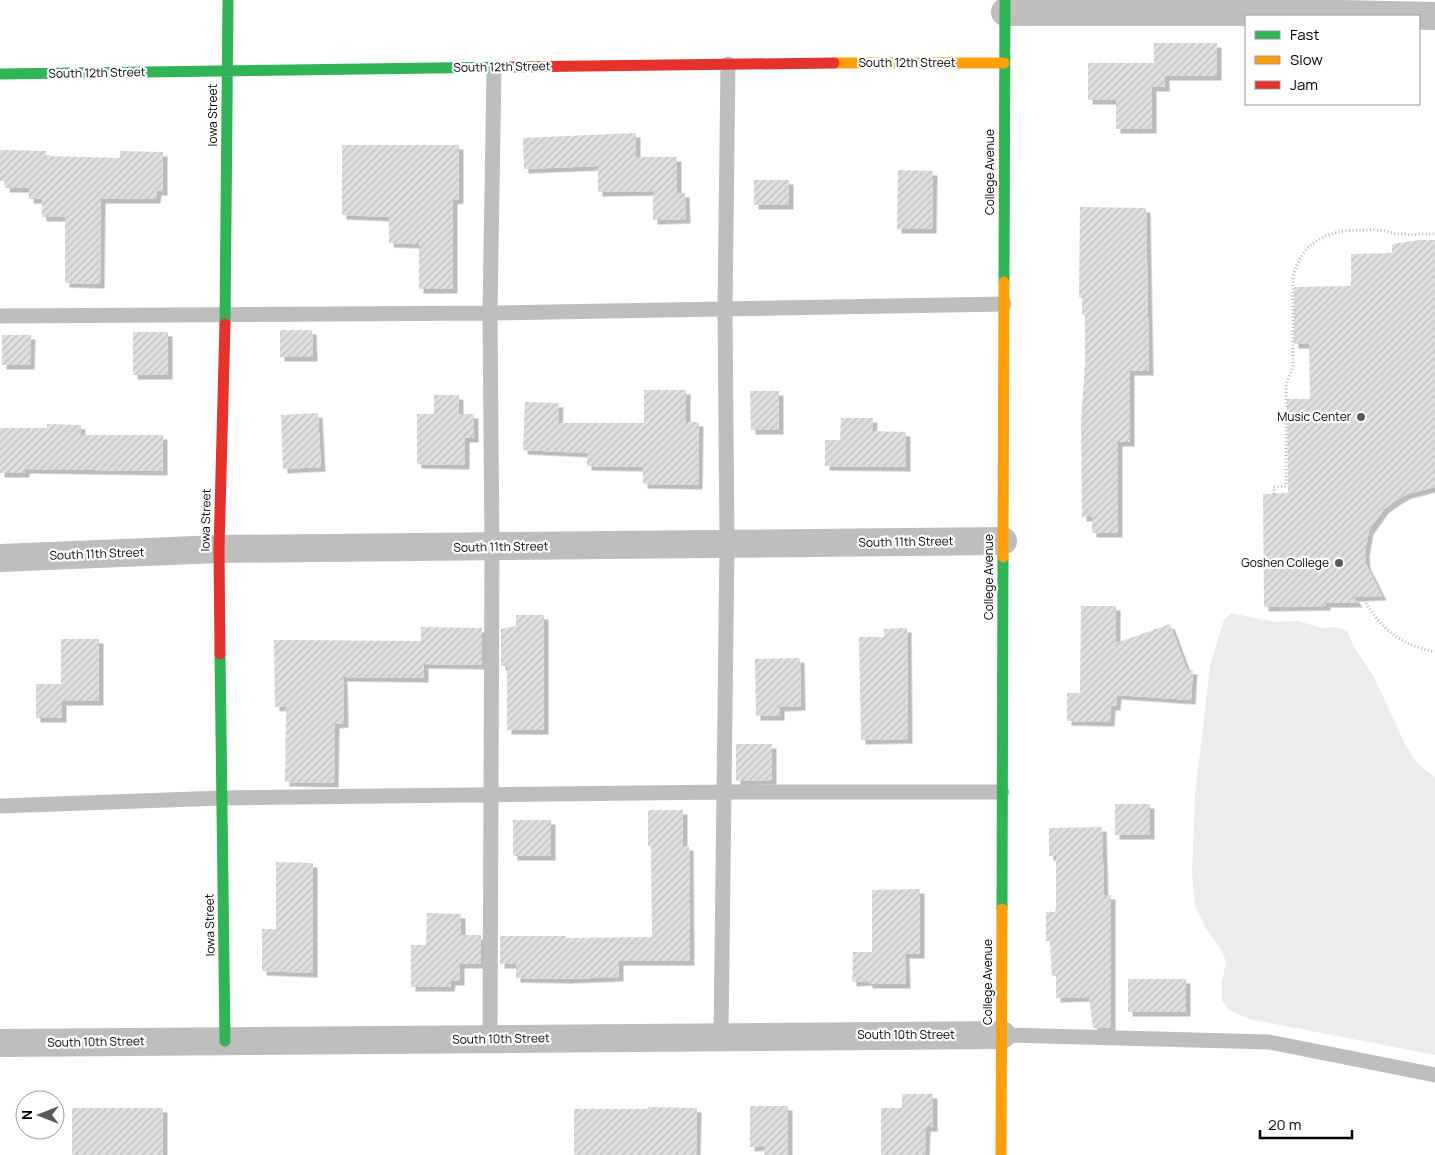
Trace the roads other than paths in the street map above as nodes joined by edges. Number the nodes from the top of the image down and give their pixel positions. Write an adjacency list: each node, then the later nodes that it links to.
1 (228, 0): 9 (street, Iowa Street)
2 (1005, 6): 3 (street); 6 (street, College Avenue)
3 (1387, 15)
4 (1420, 16): 5 (street)
5 (1435, 16)
6 (1004, 63): 7 (street, South 12th Street); 11 (street, College Avenue)
7 (728, 64): 8 (street, South 12th Street); 12 (lane)
8 (494, 68): 9 (street, South 12th Street); 13 (lane)
9 (227, 71): 10 (street, South 12th Street); 14 (street, Iowa Street)
10 (0, 74)
11 (1004, 304): 12 (lane); 16 (street, College Avenue)
12 (725, 308): 13 (lane); 17 (lane)
13 (490, 312): 14 (lane); 18 (lane)
14 (225, 315): 15 (lane); 19 (street, Iowa Street)
15 (0, 316)
16 (1003, 541): 17 (street, South 11th Street); 22 (street, College Avenue)
17 (727, 544): 18 (street, South 11th Street); 21 (lane)
18 (492, 547): 19 (street, South 11th Street); 23 (lane)
19 (219, 549): 20 (street, South 11th Street); 24 (street, Iowa Street)
20 (0, 558)
21 (724, 792): 22 (lane); 23 (lane); 27 (lane)
22 (1002, 792): 26 (street, College Avenue)
23 (490, 795): 24 (lane); 28 (lane)
24 (222, 798): 25 (lane); 29 (street, Iowa Street)
25 (0, 806)
26 (1002, 1035): 27 (street, South 10th Street); 31 (lane); 32 (street, College Avenue)
27 (721, 1036): 28 (street, South 10th Street)
28 (490, 1039): 29 (street, South 10th Street)
29 (225, 1041): 30 (street, South 10th Street)
30 (0, 1043)
31 (1435, 1076)
32 (1001, 1155)

